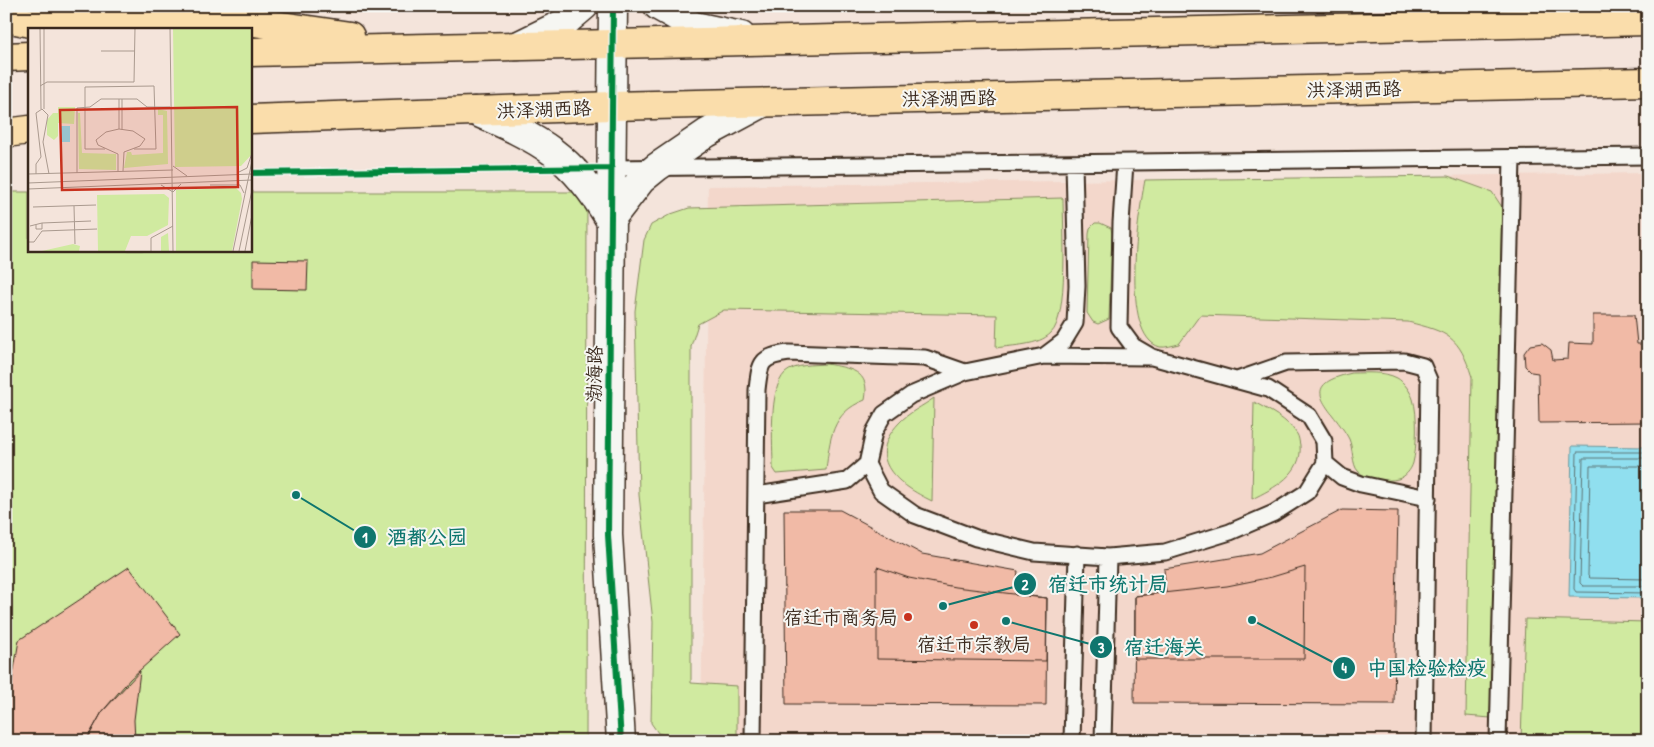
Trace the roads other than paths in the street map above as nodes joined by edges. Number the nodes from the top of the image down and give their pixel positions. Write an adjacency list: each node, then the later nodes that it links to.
1 (584, 6): 8 (street)
2 (613, 6): 7 (street, 渤海路)
3 (658, 6): 6 (street)
4 (6, 18): 9 (main road)
5 (1648, 21): 6 (main road)
6 (762, 40): 7 (main road)
7 (612, 44): 8 (main road); 15 (street, 渤海路)
8 (517, 46): 9 (main road)
9 (428, 48): 10 (main road)
10 (251, 52)
11 (28, 56): 12 (main road)
12 (6, 57)
13 (1648, 82): 14 (main road, 洪泽湖西路)
14 (763, 103): 15 (main road, 洪泽湖西路); 26 (street)
15 (612, 106): 16 (main road, 洪泽湖西路); 27 (street, 渤海路)
16 (474, 111): 19 (main road, 洪泽湖西路); 28 (street)
17 (6, 115): 18 (main road)
18 (28, 116)
19 (251, 120)
20 (28, 130): 21 (main road)
21 (6, 133)
22 (1648, 156): 23 (lane)
23 (1512, 158): 25 (lane); 44 (lane)
24 (1074, 163): 25 (lane); 26 (lane); 29 (lane)
25 (1125, 163): 30 (lane)
26 (658, 167): 27 (lane); 28 (street)
27 (611, 168): 28 (street, 渤海路)
28 (610, 220): 39 (street, 渤海路)
29 (1044, 356): 30 (lane); 31 (lane)
30 (1152, 356): 32 (lane)
31 (965, 372): 34 (lane); 35 (lane)
32 (1237, 380): 33 (lane); 36 (lane)
33 (1325, 463): 36 (lane); 38 (lane)
34 (867, 464): 35 (lane); 37 (lane)
35 (756, 495): 40 (lane)
36 (1428, 498): 43 (lane)
37 (1077, 554): 38 (lane); 41 (lane)
38 (1108, 557): 42 (lane)
39 (620, 741)
40 (753, 741)
41 (1072, 741)
42 (1103, 741)
43 (1424, 741)
44 (1498, 741)

